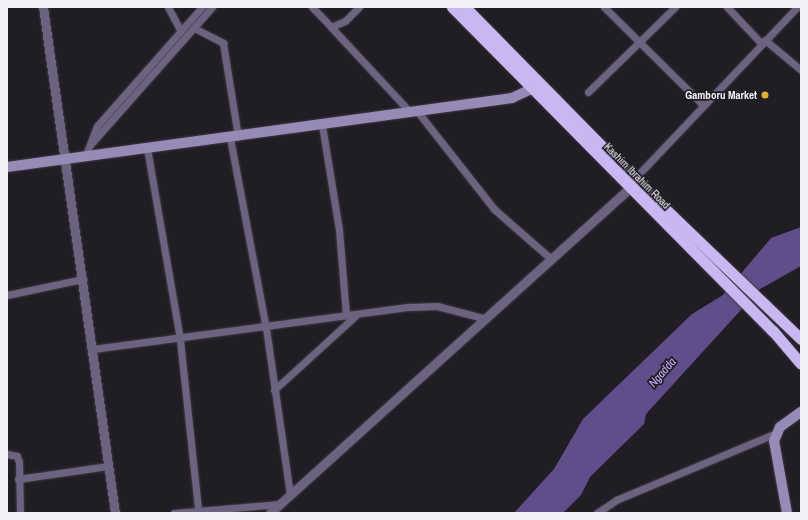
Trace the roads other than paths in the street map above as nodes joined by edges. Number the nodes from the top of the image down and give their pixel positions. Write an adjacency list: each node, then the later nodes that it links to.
1 (43, 7): 28 (street)
2 (168, 7): 15 (street)
3 (202, 7): 15 (street)
4 (212, 7): 14 (street)
5 (312, 7): 13 (street)
6 (358, 7): 13 (street)
7 (452, 7): 19 (highway, Kashim Ibrahim Road)
8 (465, 7): 30 (highway, Kashim Ibrahim Road)
9 (604, 7): 16 (street)
10 (675, 7): 16 (street)
11 (727, 7): 17 (street)
12 (797, 7): 17 (street)
13 (331, 27): 22 (street)
14 (194, 28): 24 (street); 25 (street)
15 (181, 31): 25 (street)
16 (639, 42): 20 (street); 21 (street)
17 (763, 42): 18 (street); 21 (street)
18 (801, 70)
19 (533, 88): 22 (main road); 30 (highway, Kashim Ibrahim Road)
20 (588, 92)
21 (702, 105): 30 (street)
22 (413, 112): 23 (main road); 31 (street)
23 (322, 125): 24 (main road); 35 (street)
24 (234, 138): 26 (main road); 38 (street)
25 (89, 146): 27 (street)
26 (147, 148): 27 (main road); 40 (street)
27 (86, 157): 28 (main road)
28 (65, 159): 29 (main road); 32 (street)
29 (7, 167)
30 (632, 184): 31 (street); 37 (highway, Kashim Ibrahim Road)
31 (550, 258): 36 (street)
32 (83, 278): 33 (street); 42 (street)
33 (7, 295)
34 (356, 315): 35 (street); 36 (street); 44 (street)
35 (346, 316): 38 (street)
36 (483, 318): 50 (street)
37 (780, 327): 39 (highway, Kashim Ibrahim Road); 41 (highway); 43 (highway, Kashim Ibrahim Road)
38 (266, 328): 40 (street); 44 (street)
39 (801, 339)
40 (180, 340): 42 (street); 52 (street)
41 (801, 344)
42 (93, 349): 48 (street)
43 (801, 364)
44 (274, 390): 50 (street)
45 (801, 412): 46 (main road)
46 (776, 433): 57 (street); 58 (main road)
47 (7, 454): 49 (street)
48 (108, 466): 49 (street); 54 (street)
49 (18, 479): 53 (street)
50 (290, 494): 51 (street)
51 (280, 504): 52 (street); 56 (street)
52 (198, 508): 55 (street)
53 (20, 513)
54 (115, 513)
55 (174, 513)
56 (270, 513)
57 (597, 513)
58 (787, 513)

